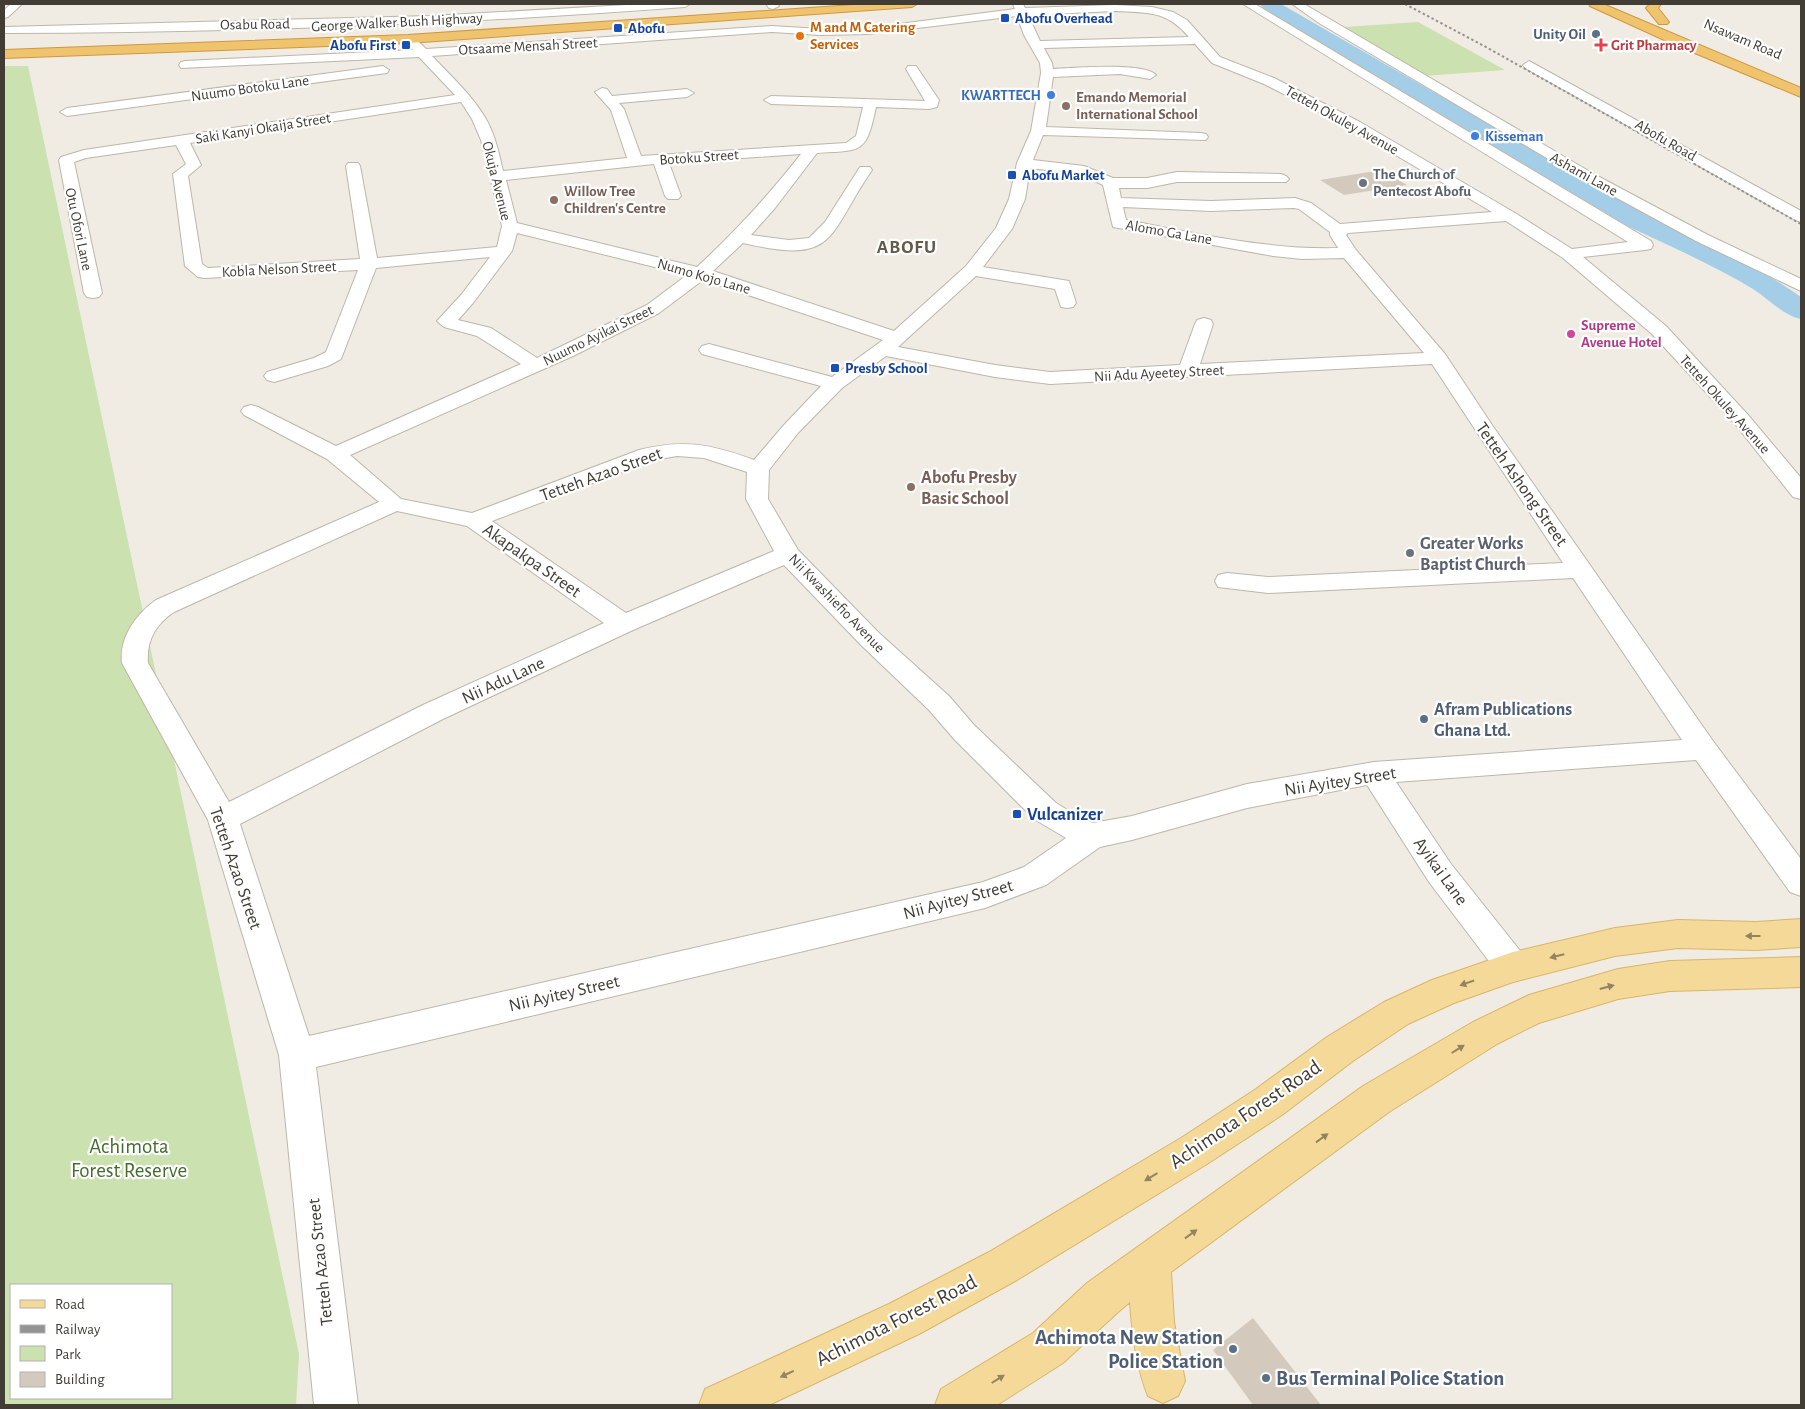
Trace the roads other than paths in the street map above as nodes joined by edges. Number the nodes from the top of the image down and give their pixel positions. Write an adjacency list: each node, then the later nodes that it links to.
1 (17, 4): 15 (street)
2 (685, 4): 14 (street, Osabu Road)
3 (806, 4): 10 (highway, George Walker Bush Highway)
4 (912, 4): 16 (highway, George Walker Bush Highway)
5 (1248, 4): 64 (street)
6 (1297, 4): 68 (street, Ashami Lane)
7 (1585, 4): 12 (highway)
8 (1594, 4): 12 (highway, Nsawam Road)
9 (1656, 4): 17 (highway)
10 (772, 5): 23 (highway, George Walker Bush Highway)
11 (1116, 6): 13 (street, Tetteh Okuley Avenue); 22 (street, Tetteh Okuley Avenue)
12 (1611, 6): 17 (highway, Nsawam Road); 35 (highway, Nsawam Road)
13 (1019, 8): 18 (street, Otsaame Mensah Street); 24 (street)
14 (562, 9): 19 (street, Osabu Road)
15 (4, 14)
16 (755, 15): 18 (street); 21 (highway, George Walker Bush Highway)
17 (1663, 22): 33 (highway, Nsawam Road)
18 (772, 29): 20 (street, Otsaame Mensah Street)
19 (4, 30)
20 (677, 37): 25 (street); 27 (street, Otsaame Mensah Street)
21 (408, 38): 26 (highway, George Walker Bush Highway); 27 (street, Okuja Avenue)
22 (1198, 40): 24 (street); 57 (street, Tetteh Okuley Avenue)
23 (4, 44)
24 (1036, 45): 31 (street)
25 (687, 50)
26 (4, 55)
27 (428, 58): 28 (street, Otsaame Mensah Street); 36 (street, Okuja Avenue); 38 (street, Nuumo Botoku Lane)
28 (185, 65)
29 (1529, 65): 58 (street, Abofu Road)
30 (912, 69): 39 (street)
31 (1047, 73): 32 (street); 41 (street)
32 (1150, 75)
33 (1801, 82)
34 (688, 93): 47 (street)
35 (1801, 93)
36 (466, 98): 43 (street, Saki Kanyi Okaija Street); 52 (street, Okuja Avenue)
37 (771, 100): 39 (street)
38 (156, 101): 40 (street, Nuumo Botoku Lane); 44 (street)
39 (870, 104): 45 (street, Botoku Street)
40 (67, 112)
41 (1038, 131): 42 (street); 48 (street)
42 (1201, 137)
43 (182, 140): 44 (street, Saki Kanyi Okaija Street); 65 (street, Kobla Nelson Street)
44 (161, 144): 49 (street, Saki Kanyi Okaija Street)
45 (813, 149): 46 (street, Botoku Street); 61 (street, Nuumo Ayikai Street)
46 (660, 160): 47 (street, Botoku Street); 55 (street)
47 (634, 161): 52 (street, Botoku Street)
48 (1024, 163): 54 (street); 66 (street)
49 (66, 164): 69 (street, Otu Ofori Lane)
50 (353, 166): 65 (street)
51 (865, 170): 61 (street)
52 (498, 176): 59 (street, Okuja Avenue)
53 (1281, 179): 54 (street)
54 (1110, 183): 56 (street, Alomo Ga Lane)
55 (674, 196)
56 (1114, 202): 60 (street); 63 (street, Alomo Ga Lane)
57 (1509, 216): 60 (street); 64 (street, Tetteh Okuley Avenue)
58 (1801, 217)
59 (510, 226): 62 (street, Okuja Avenue); 67 (street, Numo Kojo Lane)
60 (1339, 231): 63 (street, Tetteh Ashong Street)
61 (740, 237): 67 (street, Nuumo Ayikai Street)
62 (504, 251): 65 (street, Kobla Nelson Street); 75 (street, Okuja Avenue)
63 (1349, 253): 74 (street, Tetteh Ashong Street)
64 (1569, 254): 82 (street, Tetteh Okuley Avenue)
65 (368, 264): 77 (street)
66 (972, 270): 70 (street); 72 (street)
67 (701, 273): 72 (street, Numo Kojo Lane); 75 (street, Nuumo Ayikai Street)
68 (1801, 286)
69 (93, 293)
70 (1067, 303)
71 (1204, 324): 76 (street)
72 (889, 344): 76 (street, Nii Adu Ayeetey Street); 78 (street)
73 (709, 350): 78 (street)
74 (1438, 358): 76 (street, Nii Adu Ayeetey Street); 86 (street, Tetteh Ashong Street)
75 (535, 365): 80 (street, Nuumo Ayikai Street)
76 (1188, 371)
77 (274, 376)
78 (834, 384): 81 (street)
79 (251, 412): 80 (street, Akapakpa Street)
80 (335, 454): 83 (street, Akapakpa Street)
81 (758, 469): 84 (street, Tetteh Azao Street); 85 (street, Nii Kwashiefio Avenue)
82 (1801, 492)
83 (394, 504): 84 (street, Akapakpa Street); 91 (street, Tetteh Azao Street)
84 (474, 520): 88 (street, Akapakpa Street)
85 (788, 554): 88 (street, Nii Adu Lane); 92 (street, Nii Kwashiefio Avenue)
86 (1582, 570): 87 (street); 89 (street, Tetteh Ashong Street)
87 (1227, 581)
88 (624, 624): 91 (street, Nii Adu Lane)
89 (1703, 749): 90 (street, Nii Ayitey Street); 93 (street, Tetteh Ashong Street)
90 (1374, 772): 92 (street, Nii Ayitey Street); 95 (street, Ayikai Lane)
91 (223, 819): 97 (street, Tetteh Azao Street)
92 (1092, 836): 97 (street, Nii Ayitey Street)
93 (1801, 883)
94 (1801, 933): 95 (main road, Achimota Forest Road, one-way to 95)
95 (1513, 967): 101 (main road, Achimota Forest Road, one-way to 101)
96 (1801, 972): 98 (main road, one-way to 96)
97 (297, 1055): 100 (street, Tetteh Azao Street)
98 (1151, 1263): 99 (main road); 102 (main road, one-way to 98)
99 (1163, 1381)
100 (336, 1405)
101 (721, 1405)
102 (957, 1405)

